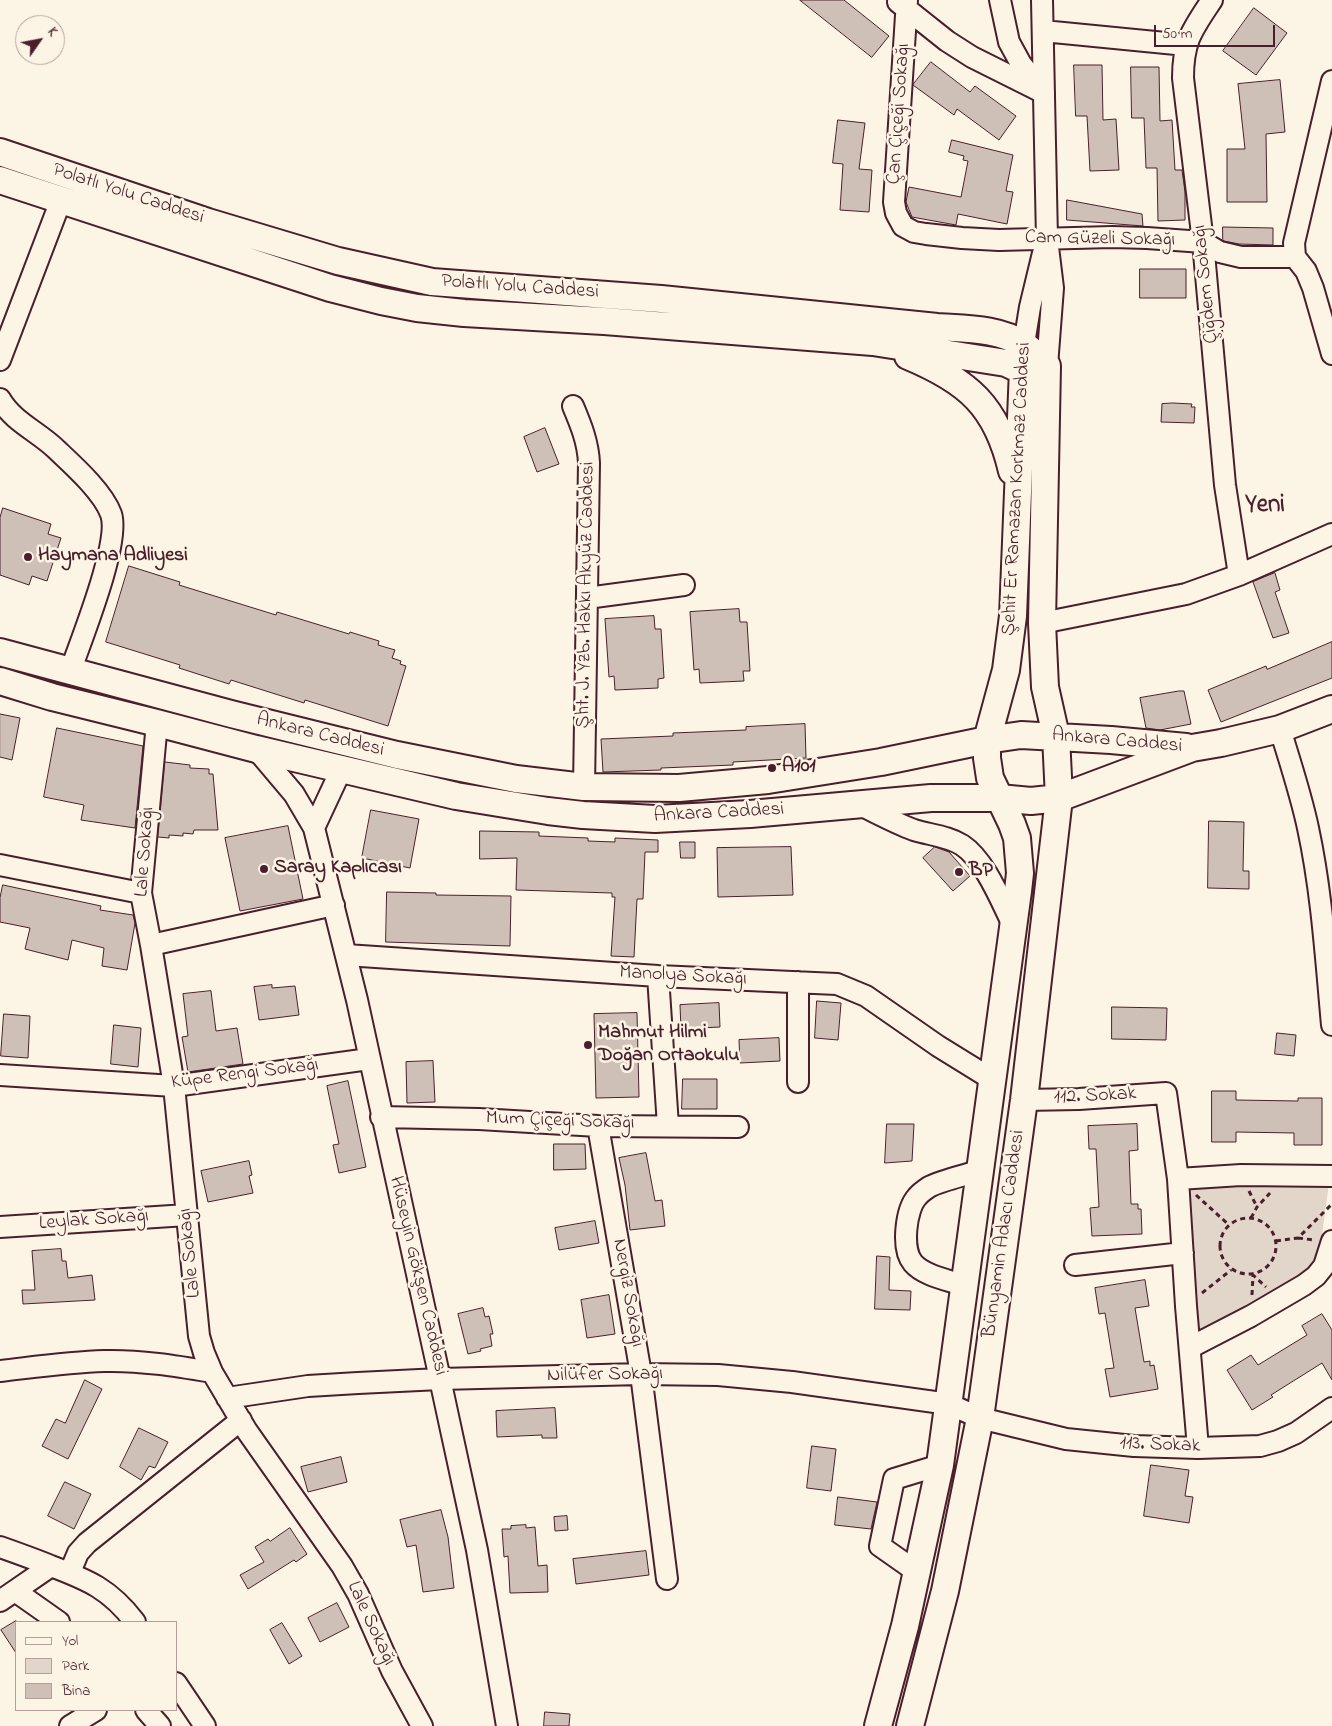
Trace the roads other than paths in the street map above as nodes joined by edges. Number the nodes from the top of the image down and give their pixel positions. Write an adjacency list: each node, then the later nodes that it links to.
1 (1000, 0): 8 (street)
2 (1042, 0): 5 (street, Şehit Er Ramazan Korkmaz Caddesi)
3 (1212, 0): 6 (street, Çiğdem Sokağı)
4 (903, 3): 8 (street); 12 (street, Çan Çiçeği Sokağı)
5 (1043, 31): 6 (street); 8 (street, Şehit Er Ramazan Korkmaz Caddesi)
6 (1186, 45): 14 (street, Çiğdem Sokağı)
7 (1332, 81): 15 (street)
8 (1044, 93): 13 (street, Şehit Er Ramazan Korkmaz Caddesi)
9 (0, 152): 17 (main road, Polatlı Yolu Caddesi)
10 (0, 180): 11 (main road, Polatlı Yolu Caddesi)
11 (61, 200): 16 (main road, Polatlı Yolu Caddesi); 19 (street)
12 (903, 226): 13 (street, Cam Güzeli Sokağı)
13 (1047, 239): 14 (street, Cam Güzeli Sokağı); 17 (street, Şehit Er Ramazan Korkmaz Caddesi); 20 (street, Şehit Er Ramazan Korkmaz Caddesi)
14 (1203, 242): 15 (street, Cam Güzeli Sokağı); 25 (street, Çiğdem Sokağı)
15 (1295, 257): 18 (street)
16 (873, 342): 20 (main road, Polatlı Yolu Caddesi); 23 (main road, Polatlı Yolu Caddesi)
17 (1024, 344): 20 (main road, Şehit Er Ramazan Korkmaz Caddesi)
18 (1332, 354)
19 (0, 360)
20 (1035, 369): 23 (main road, Şehit Er Ramazan Korkmaz Caddesi); 28 (main road, Şehit Er Ramazan Korkmaz Caddesi)
21 (0, 399): 30 (street)
22 (573, 406): 27 (street, Şht. J. Yzb. Hakkı Akyüz Caddesi)
23 (1018, 496): 36 (main road, Şehit Er Ramazan Korkmaz Caddesi)
24 (1332, 534): 25 (street)
25 (1239, 576): 28 (street)
26 (684, 585): 27 (street)
27 (587, 598): 40 (street, Şht. J. Yzb. Hakkı Akyüz Caddesi)
28 (1042, 623): 35 (main road, Şehit Er Ramazan Korkmaz Caddesi)
29 (0, 652): 30 (main road, Ankara Caddesi)
30 (70, 672): 40 (main road, Ankara Caddesi)
31 (0, 682): 33 (main road, Ankara Caddesi)
32 (1332, 709): 34 (main road)
33 (158, 723): 38 (main road, Ankara Caddesi); 46 (street, Lale Sokağı)
34 (1280, 729): 37 (main road); 53 (street)
35 (1056, 736): 36 (main road, Ankara Caddesi); 37 (main road, Ankara Caddesi); 42 (main road, Bünyamin Adacı Caddesi)
36 (987, 740): 40 (main road, Ankara Caddesi); 41 (main road, Şehit Er Ramazan Korkmaz Caddesi)
37 (1192, 748): 42 (main road, Ankara Caddesi)
38 (256, 749): 39 (main road, Ankara Caddesi); 44 (street, Hüseyin Gökşen Caddesi)
39 (340, 770): 43 (main road, Ankara Caddesi); 44 (street)
40 (584, 788)
41 (999, 798): 42 (main road, Ankara Caddesi); 43 (main road, Ankara Caddesi); 48 (main road, Şehit Er Ramazan Korkmaz Caddesi)
42 (1059, 798): 59 (main road, Bünyamin Adacı Caddesi)
43 (858, 804): 48 (street)
44 (314, 828): 47 (street, Hüseyin Gökşen Caddesi)
45 (0, 865): 46 (street)
46 (140, 893): 49 (street, Lale Sokağı)
47 (334, 905): 49 (street); 50 (street, Hüseyin Gökşen Caddesi)
48 (1013, 926): 56 (main road, Şehit Er Ramazan Korkmaz Caddesi)
49 (151, 946): 58 (street, Lale Sokağı)
50 (346, 955): 51 (street, Manolya Sokağı); 54 (street, Hüseyin Gökşen Caddesi)
51 (658, 976): 52 (street, Manolya Sokağı); 62 (street)
52 (798, 982): 56 (street, Manolya Sokağı); 57 (street)
53 (1332, 1025)
54 (369, 1059): 58 (street, Küpe Rengi Sokağı); 60 (street, Hüseyin Gökşen Caddesi)
55 (0, 1075): 58 (street, Küpe Rengi Sokağı)
56 (993, 1080): 64 (main road, Şehit Er Ramazan Korkmaz Caddesi)
57 (798, 1082)
58 (174, 1086): 67 (street, Lale Sokağı)
59 (1024, 1100): 66 (street, 112. Sokak); 81 (main road, Bünyamin Adacı Caddesi)
60 (382, 1117): 61 (street, Mum Çiçeği Sokağı); 77 (street, Hüseyin Gökşen Caddesi)
61 (598, 1126): 62 (street, Mum Çiçeği Sokağı); 76 (street, Nergiz Sokağı)
62 (668, 1126): 63 (street, Mum Çiçeği Sokağı)
63 (738, 1128)
64 (981, 1170): 72 (main road, Şehit Er Ramazan Korkmaz Caddesi); 72 (street)
65 (1332, 1176): 66 (street)
66 (1178, 1179): 70 (street)
67 (187, 1215): 68 (street, Leylak Sokağı); 75 (street, Lale Sokağı)
68 (0, 1227)
69 (1332, 1241): 73 (street)
70 (1183, 1253): 71 (street); 73 (street)
71 (1075, 1265)
72 (965, 1286): 79 (main road, Şehit Er Ramazan Korkmaz Caddesi)
73 (1190, 1347): 83 (street)
74 (0, 1371): 75 (street)
75 (212, 1372): 78 (street, Lale Sokağı)
76 (642, 1374): 77 (street, Nilüfer Sokağı); 79 (street, Nilüfer Sokağı); 88 (street, Nergiz Sokağı)
77 (440, 1379): 78 (street, Nilüfer Sokağı); 99 (street, Hüseyin Gökşen Caddesi)
78 (227, 1398): 82 (street, Lale Sokağı)
79 (949, 1404): 81 (street, Nilüfer Sokağı); 84 (main road, Şehit Er Ramazan Korkmaz Caddesi)
80 (1332, 1408): 83 (street, 113. Sokak)
81 (980, 1418): 83 (street, 113. Sokak); 101 (main road, Bünyamin Adacı Caddesi)
82 (240, 1420): 86 (street); 98 (street, Lale Sokağı)
83 (1198, 1448)
84 (940, 1464): 87 (main road, Şehit Er Ramazan Korkmaz Caddesi); 87 (street)
85 (0, 1547): 86 (street)
86 (60, 1569): 89 (street); 91 (street)
87 (917, 1572): 100 (main road, Şehit Er Ramazan Korkmaz Caddesi)
88 (667, 1579)
89 (7, 1596): 90 (street)
90 (57, 1621)
91 (134, 1621)
92 (178, 1687): 97 (street)
93 (94, 1711): 95 (street)
94 (147, 1711): 96 (street)
95 (70, 1726)
96 (160, 1726)
97 (204, 1726)
98 (422, 1726)
99 (506, 1726)
100 (878, 1726)
101 (910, 1726)

